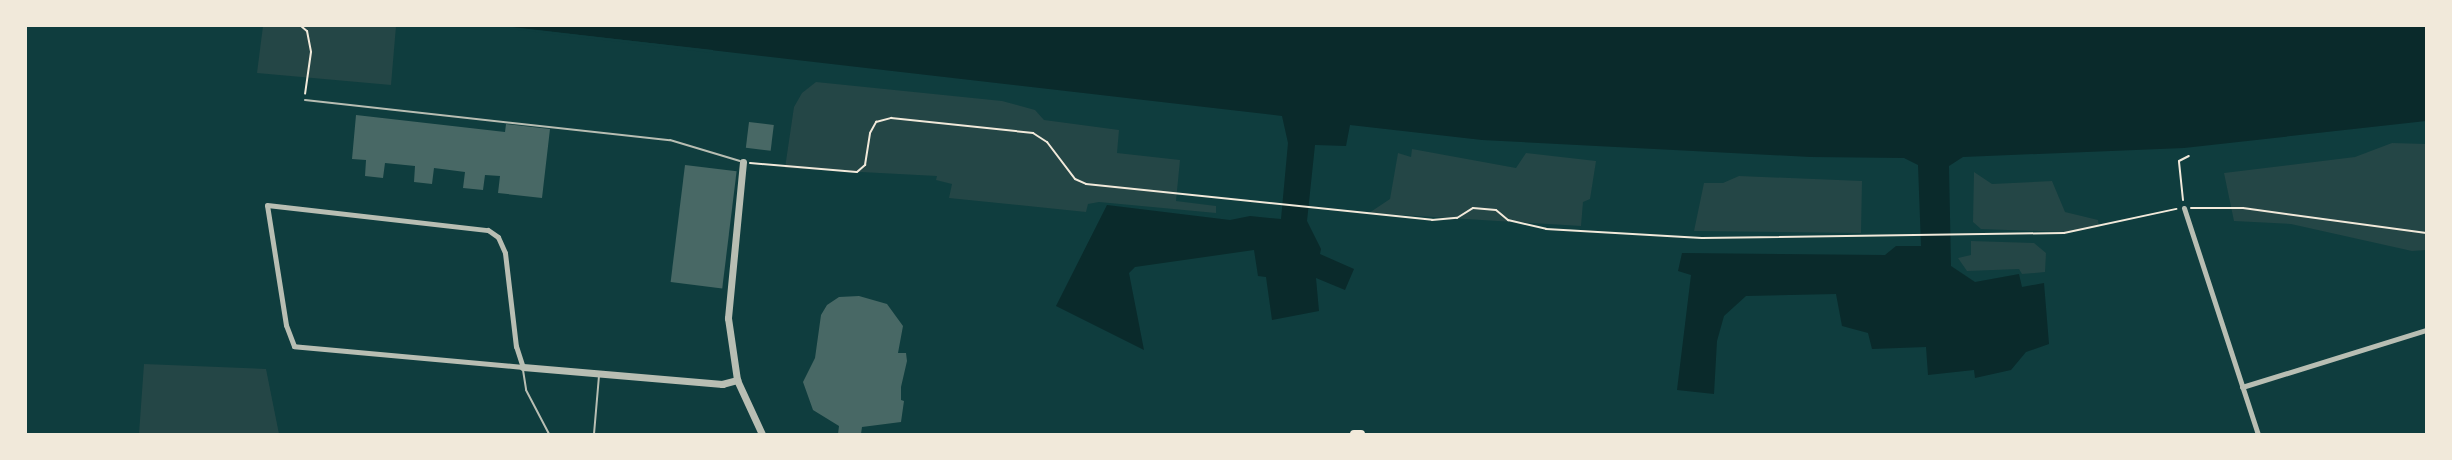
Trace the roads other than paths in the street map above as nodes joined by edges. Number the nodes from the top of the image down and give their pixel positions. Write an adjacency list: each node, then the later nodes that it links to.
1 (305, 100): 2 (lane)
2 (743, 162): 7 (street)
3 (2184, 208): 8 (street)
4 (2427, 330): 8 (street)
5 (523, 367): 5 (street); 6 (street); 9 (lane)
6 (599, 373): 7 (street); 10 (lane)
7 (737, 380): 11 (street)
8 (2242, 387): 14 (street)
9 (549, 435)
10 (594, 435)
11 (762, 435)
12 (1354, 435): 13 (main road)
13 (1361, 435)
14 (2258, 435)

